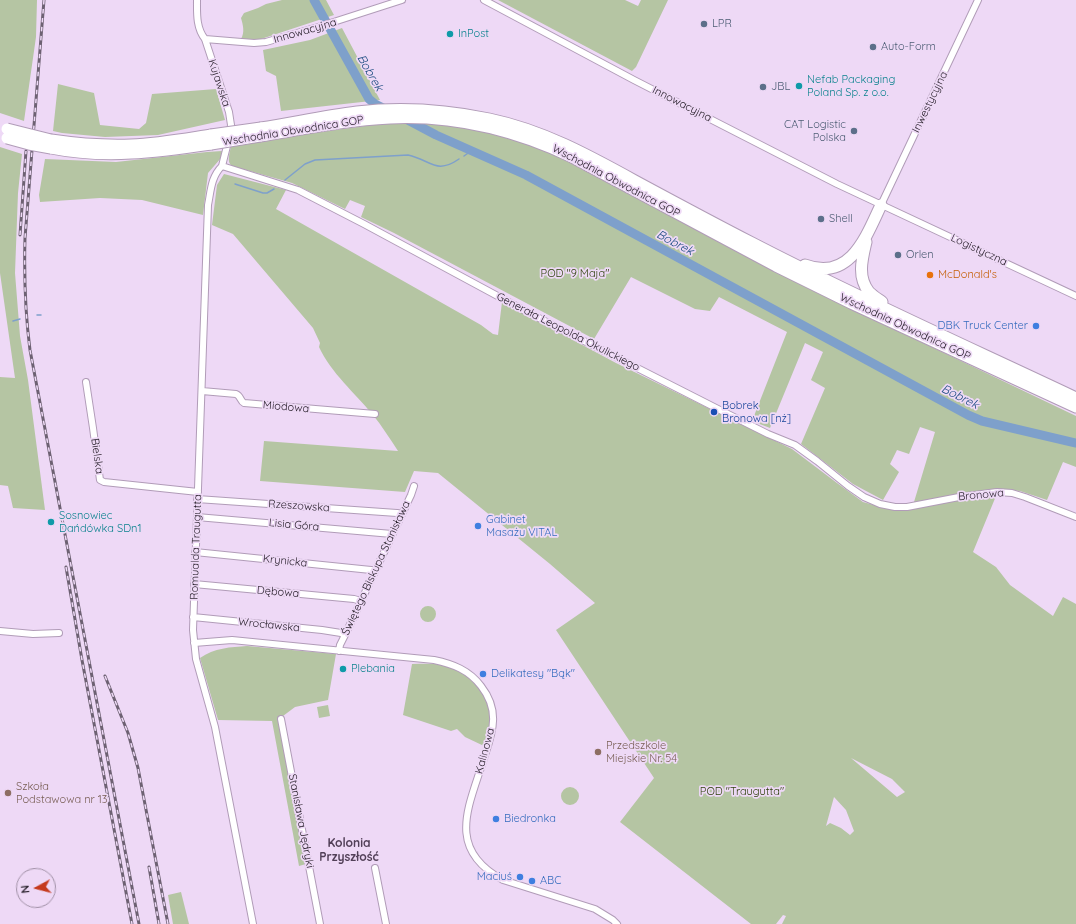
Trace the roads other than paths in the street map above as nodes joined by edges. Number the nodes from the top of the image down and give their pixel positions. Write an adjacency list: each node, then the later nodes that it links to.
1 (197, 0): 6 (street, Kujawska)
2 (402, 0): 5 (street, Innowacyjna)
3 (484, 0): 10 (street, Innowacyjna)
4 (978, 0): 10 (street, Inwestycyjna)
5 (394, 1): 6 (street, Innowacyjna)
6 (205, 39): 9 (street, Kujawska)
7 (261, 132): 8 (highway, Wschodnia Obwodnica GOP, bridge); 12 (highway, Wschodnia Obwodnica GOP); 18 (highway, Wschodnia Obwodnica GOP)
8 (4, 133)
9 (222, 166): 16 (street, Romualda Traugutta); 23 (street, Generała Leopolda Okulickiego)
10 (881, 204): 11 (highway); 13 (street, Logistyczna)
11 (870, 230): 12 (highway); 14 (highway)
12 (769, 252): 14 (highway, Wschodnia Obwodnica GOP)
13 (1076, 296)
14 (909, 320): 17 (highway, Wschodnia Obwodnica GOP)
15 (86, 382): 21 (street, Bielska)
16 (202, 391): 19 (street, Miodowa); 21 (street, Romualda Traugutta)
17 (1076, 398)
18 (1076, 407)
19 (375, 414)
20 (414, 486): 24 (street, Świętego Biskupa Stanisława)
21 (198, 492): 22 (street, Romualda Traugutta)
22 (197, 499): 24 (street, Rzeszowska); 26 (street, Romualda Traugutta)
23 (907, 507): 25 (street, Bronowa)
24 (401, 514): 27 (street, Świętego Biskupa Stanisława)
25 (1076, 516)
26 (197, 517): 27 (street, Lisia Góra); 28 (street, Romualda Traugutta)
27 (392, 534): 29 (street, Świętego Biskupa Stanisława)
28 (195, 552): 29 (street, Krynicka); 30 (street, Romualda Traugutta)
29 (375, 571): 31 (street, Świętego Biskupa Stanisława)
30 (194, 584): 31 (street, Dębowa); 32 (street, Romualda Traugutta)
31 (361, 601): 35 (street, Świętego Biskupa Stanisława)
32 (193, 617): 35 (street, Wrocławska); 36 (street, Romualda Traugutta)
33 (0, 631): 34 (street)
34 (59, 633)
35 (345, 635): 37 (street, Świętego Biskupa Stanisława)
36 (194, 643): 37 (street, Kalinowa); 40 (street, Romualda Traugutta)
37 (339, 651): 43 (street, Kalinowa)
38 (281, 719): 41 (street, Stanisława Jędryki)
39 (375, 868): 42 (street)
40 (253, 924)
41 (320, 924)
42 (386, 924)
43 (616, 924)

